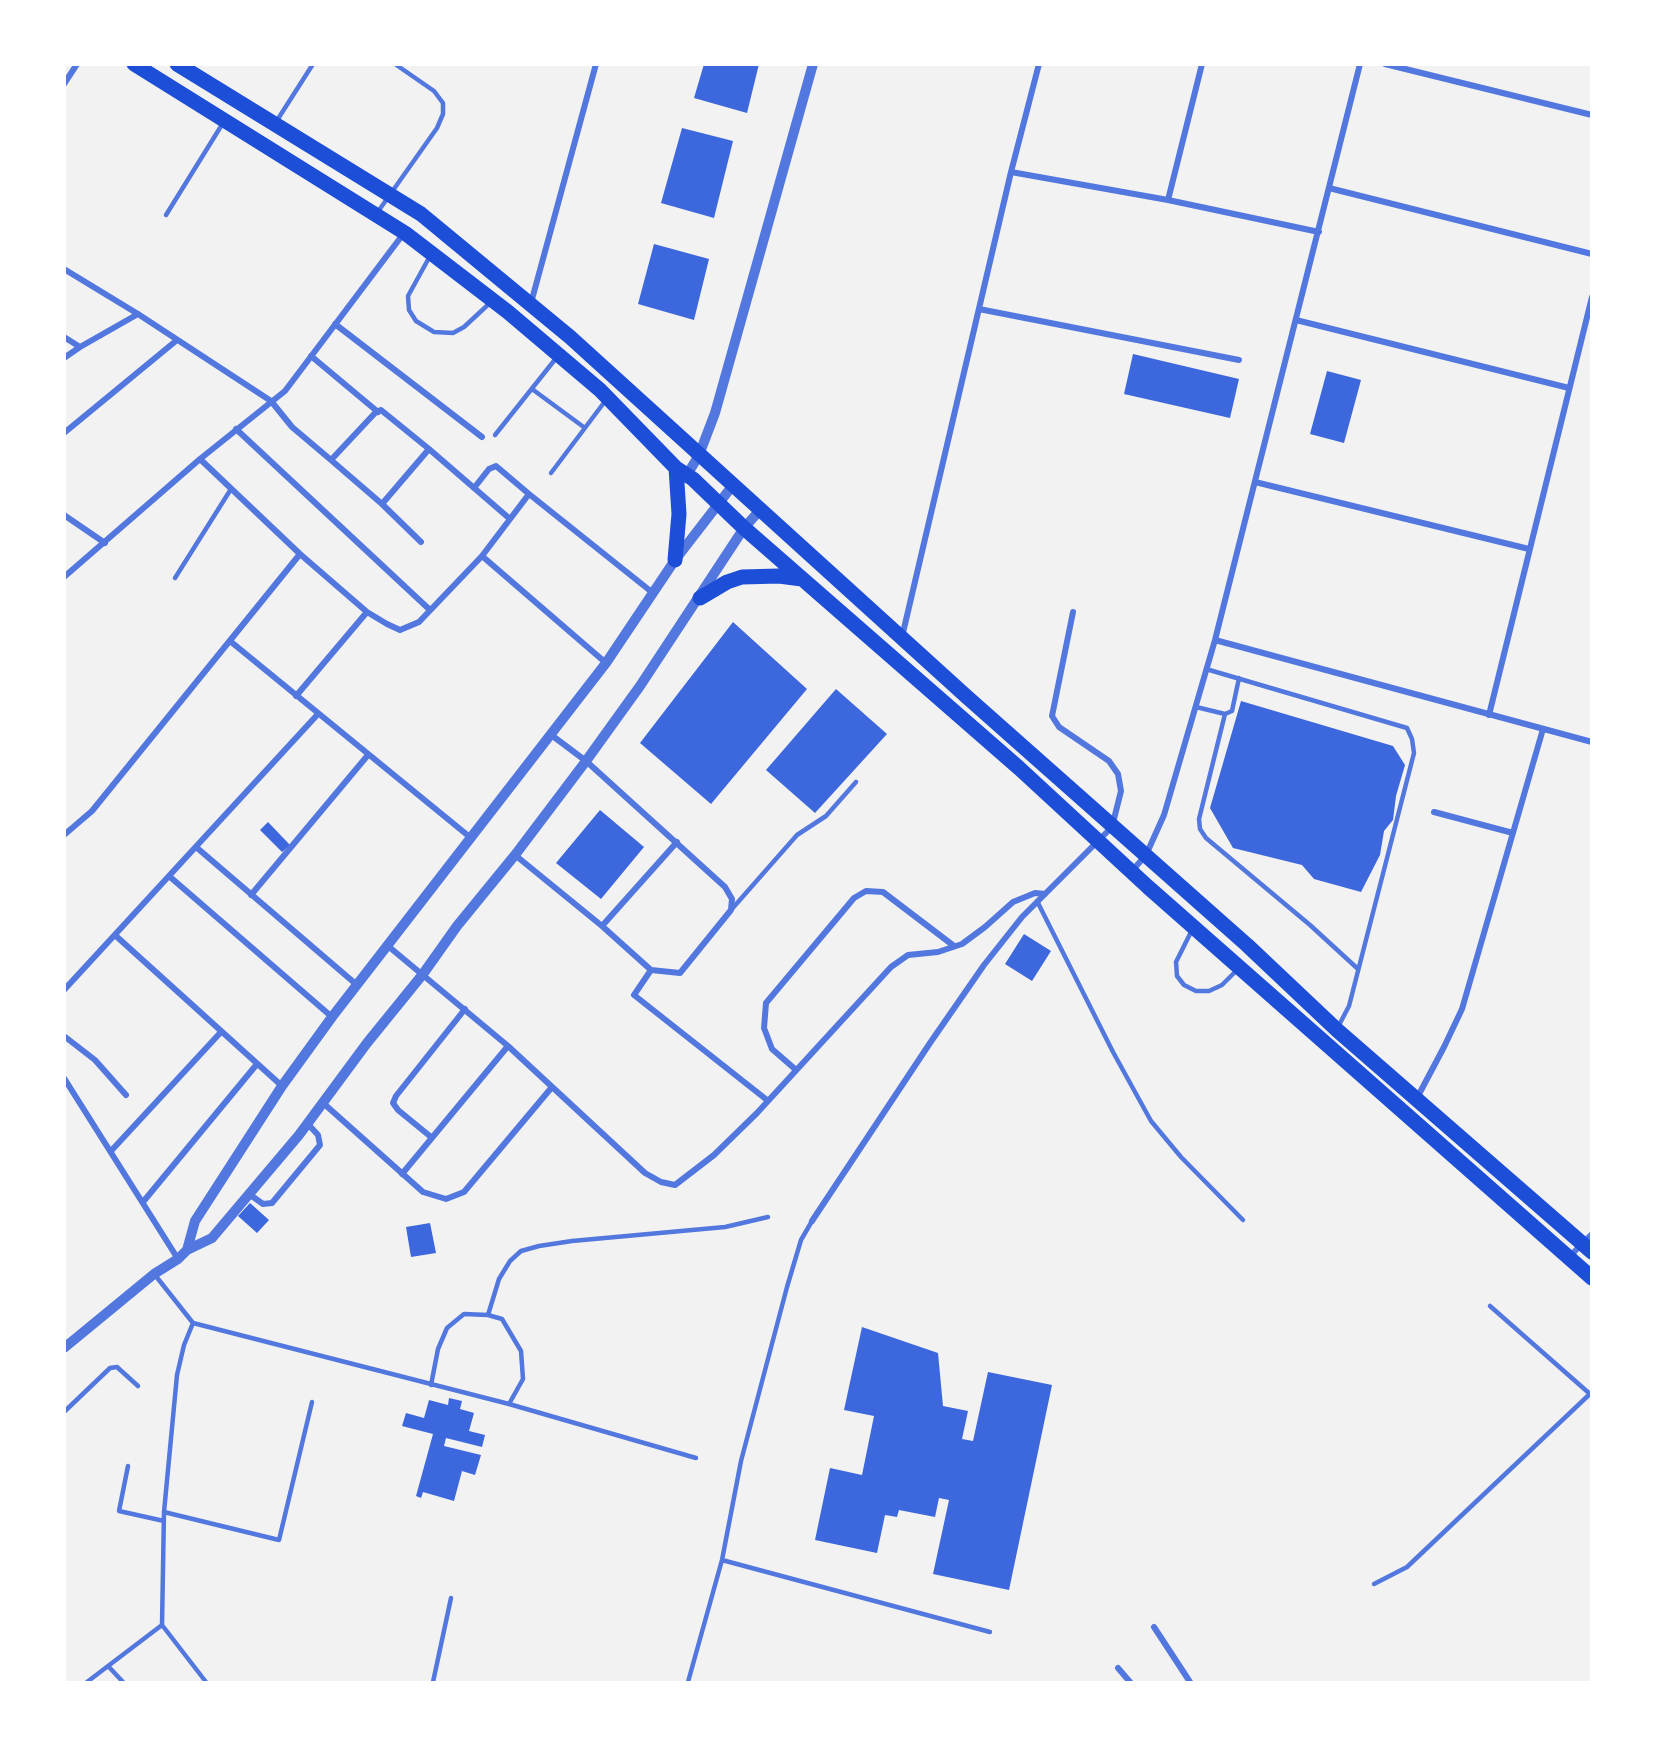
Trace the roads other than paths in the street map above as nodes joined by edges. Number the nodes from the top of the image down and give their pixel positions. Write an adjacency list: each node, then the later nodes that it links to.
1 (77, 64): 12 (street)
2 (134, 64): 14 (main road)
3 (313, 64): 15 (lane)
4 (395, 64): 18 (lane)
5 (596, 64): 29 (street)
6 (813, 64): 52 (street)
7 (1039, 64): 16 (street)
8 (1202, 64): 19 (street)
9 (1360, 64): 17 (street)
10 (1385, 64): 13 (street)
11 (184, 67): 15 (main road)
12 (64, 84)
13 (1592, 115)
14 (224, 121): 20 (lane); 21 (main road)
15 (274, 124): 18 (main road)
16 (1011, 172): 19 (street); 30 (street)
17 (1329, 188): 22 (street); 25 (street)
18 (391, 195): 21 (lane); 29 (main road)
19 (1168, 200): 22 (street)
20 (166, 215)
21 (376, 215): 23 (main road)
22 (1319, 232): 32 (street)
23 (405, 233): 24 (main road); 33 (street)
24 (432, 253): 28 (main road); 28 (lane)
25 (1592, 254)
26 (64, 269): 31 (street)
27 (1592, 297): 42 (street)
28 (493, 300): 37 (main road)
29 (531, 304): 52 (main road)
30 (979, 309): 40 (street); 82 (street)
31 (138, 314): 35 (street); 36 (street)
32 (1296, 320): 42 (street); 57 (street)
33 (335, 324): 38 (street); 50 (street)
34 (64, 338): 36 (street)
35 (177, 340): 44 (street); 48 (street)
36 (80, 347): 39 (street)
37 (559, 355): 41 (lane); 43 (main road)
38 (311, 356): 44 (street); 45 (street)
39 (64, 358)
40 (1239, 360)
41 (532, 388): 46 (lane); 49 (lane)
42 (1569, 388): 70 (street)
43 (608, 398): 46 (lane); 55 (main road)
44 (271, 401): 47 (street); 54 (street)
45 (378, 412): 51 (street); 54 (street)
46 (585, 428): 56 (lane)
47 (236, 429): 53 (street); 79 (street)
48 (64, 433)
49 (495, 435)
50 (482, 437)
51 (429, 449): 59 (street); 62 (street)
52 (699, 455): 55 (street); 58 (main road)
53 (200, 459): 60 (street); 69 (street)
54 (330, 460): 62 (street)
55 (682, 472): 63 (main road); 73 (main road)
56 (551, 473)
57 (1255, 482): 70 (street); 83 (street)
58 (733, 485): 63 (street); 64 (main road)
59 (474, 488): 61 (street); 66 (street)
60 (231, 489): 71 (street); 75 (lane)
61 (529, 494): 66 (street); 77 (street)
62 (382, 504): 68 (street)
63 (718, 504): 67 (main road); 73 (street)
64 (760, 510): 67 (street); 82 (main road)
65 (64, 514): 69 (street)
66 (510, 519): 72 (street)
67 (744, 528): 76 (main road); 78 (street)
68 (420, 542)
69 (105, 543): 74 (street)
70 (1529, 549): 92 (street)
71 (300, 554): 80 (street); 84 (street)
72 (482, 556): 79 (street); 85 (street)
73 (675, 560): 77 (street)
74 (64, 577)
75 (175, 578)
76 (802, 579): 78 (main road); 105 (main road)
77 (653, 593): 85 (street)
78 (700, 598): 97 (street)
79 (430, 610): 80 (street)
80 (366, 612): 88 (street)
81 (1073, 612): 100 (street)
82 (902, 638): 100 (main road)
83 (1215, 640): 86 (street); 92 (street)
84 (230, 641): 88 (street); 102 (street)
85 (606, 663): 94 (street)
86 (1206, 669): 87 (lane); 89 (street)
87 (1239, 678): 91 (lane); 121 (lane)
88 (296, 696): 90 (street)
89 (1196, 707): 91 (lane); 108 (street)
90 (318, 714): 96 (street); 106 (street)
91 (1226, 714): 121 (lane)
92 (1489, 715): 93 (street)
93 (1543, 729): 95 (street); 101 (street)
94 (550, 734): 97 (street); 103 (street)
95 (1592, 742)
96 (368, 755): 103 (street); 112 (street)
97 (586, 761): 104 (street); 107 (street)
98 (856, 782): 114 (lane)
99 (1434, 812): 101 (street)
100 (1112, 827): 105 (street); 108 (main road)
101 (1513, 833): 138 (street)
102 (64, 835)
103 (471, 838): 118 (street)
104 (677, 842): 114 (street); 115 (street)
105 (1098, 843): 109 (main road); 111 (street)
106 (196, 847): 110 (street); 112 (street)
107 (515, 855): 115 (street); 123 (street)
108 (1146, 855): 109 (street); 128 (main road)
109 (1131, 872): 116 (main road)
110 (169, 876): 117 (street); 127 (street)
111 (1045, 894): 113 (street); 119 (street)
112 (251, 895): 124 (street)
113 (1037, 901): 148 (lane); 149 (street)
114 (731, 910): 122 (street)
115 (603, 926): 122 (street)
116 (1194, 928): 120 (main road); 120 (lane)
117 (116, 936): 125 (street); 129 (street)
118 (388, 946): 123 (street); 124 (street)
119 (954, 946): 133 (street); 133 (street)
120 (1239, 968): 152 (main road)
121 (1358, 969): 128 (lane)
122 (651, 970): 139 (street)
123 (423, 974): 126 (street); 140 (street)
124 (357, 986): 127 (street)
125 (64, 990)
126 (465, 1009): 131 (street); 142 (street)
127 (332, 1017): 135 (street)
128 (1336, 1029): 138 (main road)
129 (222, 1032): 132 (street); 143 (street)
130 (64, 1036): 137 (street)
131 (508, 1046): 136 (street); 142 (street)
132 (257, 1064): 135 (street); 146 (street)
133 (795, 1070): 139 (street)
134 (64, 1078): 143 (street)
135 (282, 1086): 151 (street)
136 (552, 1087): 139 (street); 144 (street)
137 (126, 1095)
138 (1416, 1099): 150 (main road)
139 (767, 1100)
140 (322, 1102): 141 (street); 144 (street)
141 (307, 1123): 145 (street); 145 (street)
142 (431, 1137): 144 (street)
143 (111, 1151): 146 (street)
144 (402, 1174)
145 (249, 1194): 151 (street)
146 (143, 1202): 153 (street)
147 (768, 1217): 157 (lane)
148 (1243, 1220)
149 (812, 1221): 170 (lane)
150 (1588, 1243): 152 (street)
151 (187, 1250): 153 (street)
152 (1569, 1257): 155 (main road)
153 (178, 1259): 154 (street)
154 (154, 1274): 158 (lane); 159 (street)
155 (1592, 1278)
156 (1490, 1306): 162 (lane)
157 (488, 1315): 160 (lane); 164 (lane)
158 (193, 1323): 160 (lane); 168 (lane)
159 (64, 1348)
160 (430, 1385): 164 (lane)
161 (138, 1386): 165 (lane)
162 (1591, 1393): 171 (lane)
163 (312, 1402): 168 (lane)
164 (509, 1404): 166 (lane)
165 (64, 1412)
166 (696, 1458)
167 (128, 1466): 169 (lane)
168 (164, 1512): 169 (lane)
169 (164, 1521): 173 (lane)
170 (722, 1560): 175 (lane); 182 (lane)
171 (1374, 1584)
172 (451, 1598): 181 (lane)
173 (162, 1625): 176 (lane); 180 (lane)
174 (1154, 1627): 184 (street)
175 (990, 1632)
176 (108, 1666): 178 (lane); 179 (lane)
177 (1118, 1668): 183 (street)
178 (87, 1683)
179 (123, 1683)
180 (206, 1683)
181 (433, 1683)
182 (688, 1683)
183 (1130, 1683)
184 (1190, 1683)

